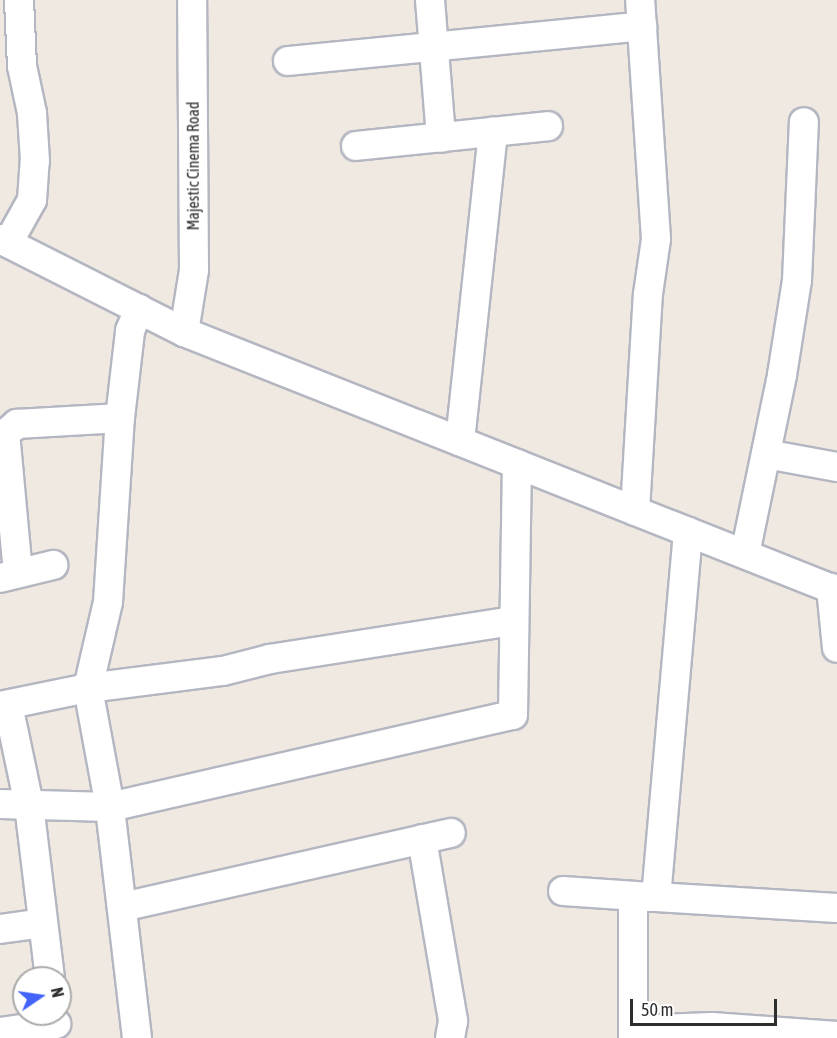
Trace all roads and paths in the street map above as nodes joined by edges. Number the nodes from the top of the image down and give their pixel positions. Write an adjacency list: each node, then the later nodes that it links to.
1 (19, 0): 12 (street)
2 (192, 0): 14 (street, Majestic Cinema Road)
3 (430, 0): 5 (street)
4 (641, 13): 5 (street); 20 (street)
5 (434, 48): 6 (street); 10 (street)
6 (288, 61)
7 (804, 122): 17 (street)
8 (548, 126): 9 (street)
9 (493, 132): 10 (street); 16 (street)
10 (441, 138): 11 (street)
11 (356, 146)
12 (4, 241): 13 (street)
13 (139, 309): 14 (street); 15 (street)
14 (184, 332): 16 (street)
15 (120, 418): 24 (street); 28 (street)
16 (460, 441): 18 (street)
17 (766, 454): 19 (street); 22 (street)
18 (517, 464): 20 (street); 26 (street)
19 (837, 467)
20 (635, 510): 21 (street)
21 (688, 532): 22 (street); 36 (street)
22 (745, 554): 25 (street)
23 (53, 565): 24 (street)
24 (9, 575)
25 (834, 589): 27 (street)
26 (513, 621): 28 (street); 32 (street)
27 (837, 648)
28 (88, 688): 29 (street); 32 (street)
29 (4, 705): 31 (street)
30 (0, 804): 31 (street)
31 (28, 805): 32 (street); 39 (street)
32 (110, 807): 37 (street)
33 (451, 833): 34 (street)
34 (422, 839): 37 (street); 47 (street)
35 (563, 891): 36 (street)
36 (645, 896): 38 (street); 44 (street)
37 (122, 907): 46 (street)
38 (837, 908)
39 (43, 923): 40 (street); 41 (street)
40 (0, 929)
41 (48, 966)
42 (48, 1026): 43 (street)
43 (0, 1032)
44 (633, 1034): 45 (street)
45 (837, 1036)
46 (137, 1038)
47 (450, 1038)

